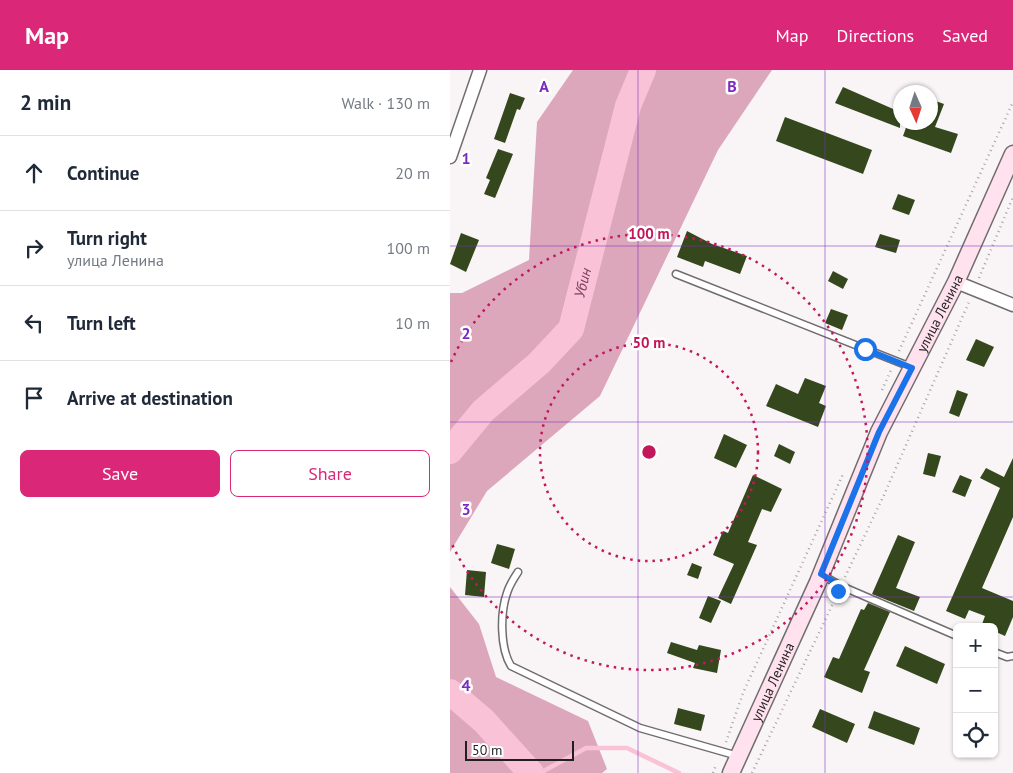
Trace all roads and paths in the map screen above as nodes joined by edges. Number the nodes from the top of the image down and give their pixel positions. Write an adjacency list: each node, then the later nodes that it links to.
1 (480, 70): 3 (street)
2 (1013, 154): 6 (street, улица Ленина)
3 (450, 157)
4 (1013, 197): 7 (path)
5 (676, 274): 9 (lane)
6 (956, 282): 7 (street); 9 (street, улица Ленина)
7 (974, 291): 8 (street); 12 (path)
8 (1013, 305)
9 (912, 368): 11 (street, улица Ленина)
10 (518, 572): 16 (lane)
11 (821, 574): 12 (lane); 16 (street, улица Ленина)
12 (841, 586): 13 (lane); 18 (path)
13 (953, 634)
14 (998, 654): 15 (lane)
15 (1013, 656)
16 (738, 756): 17 (street, улица Ленина)
17 (730, 773)
18 (752, 773)

